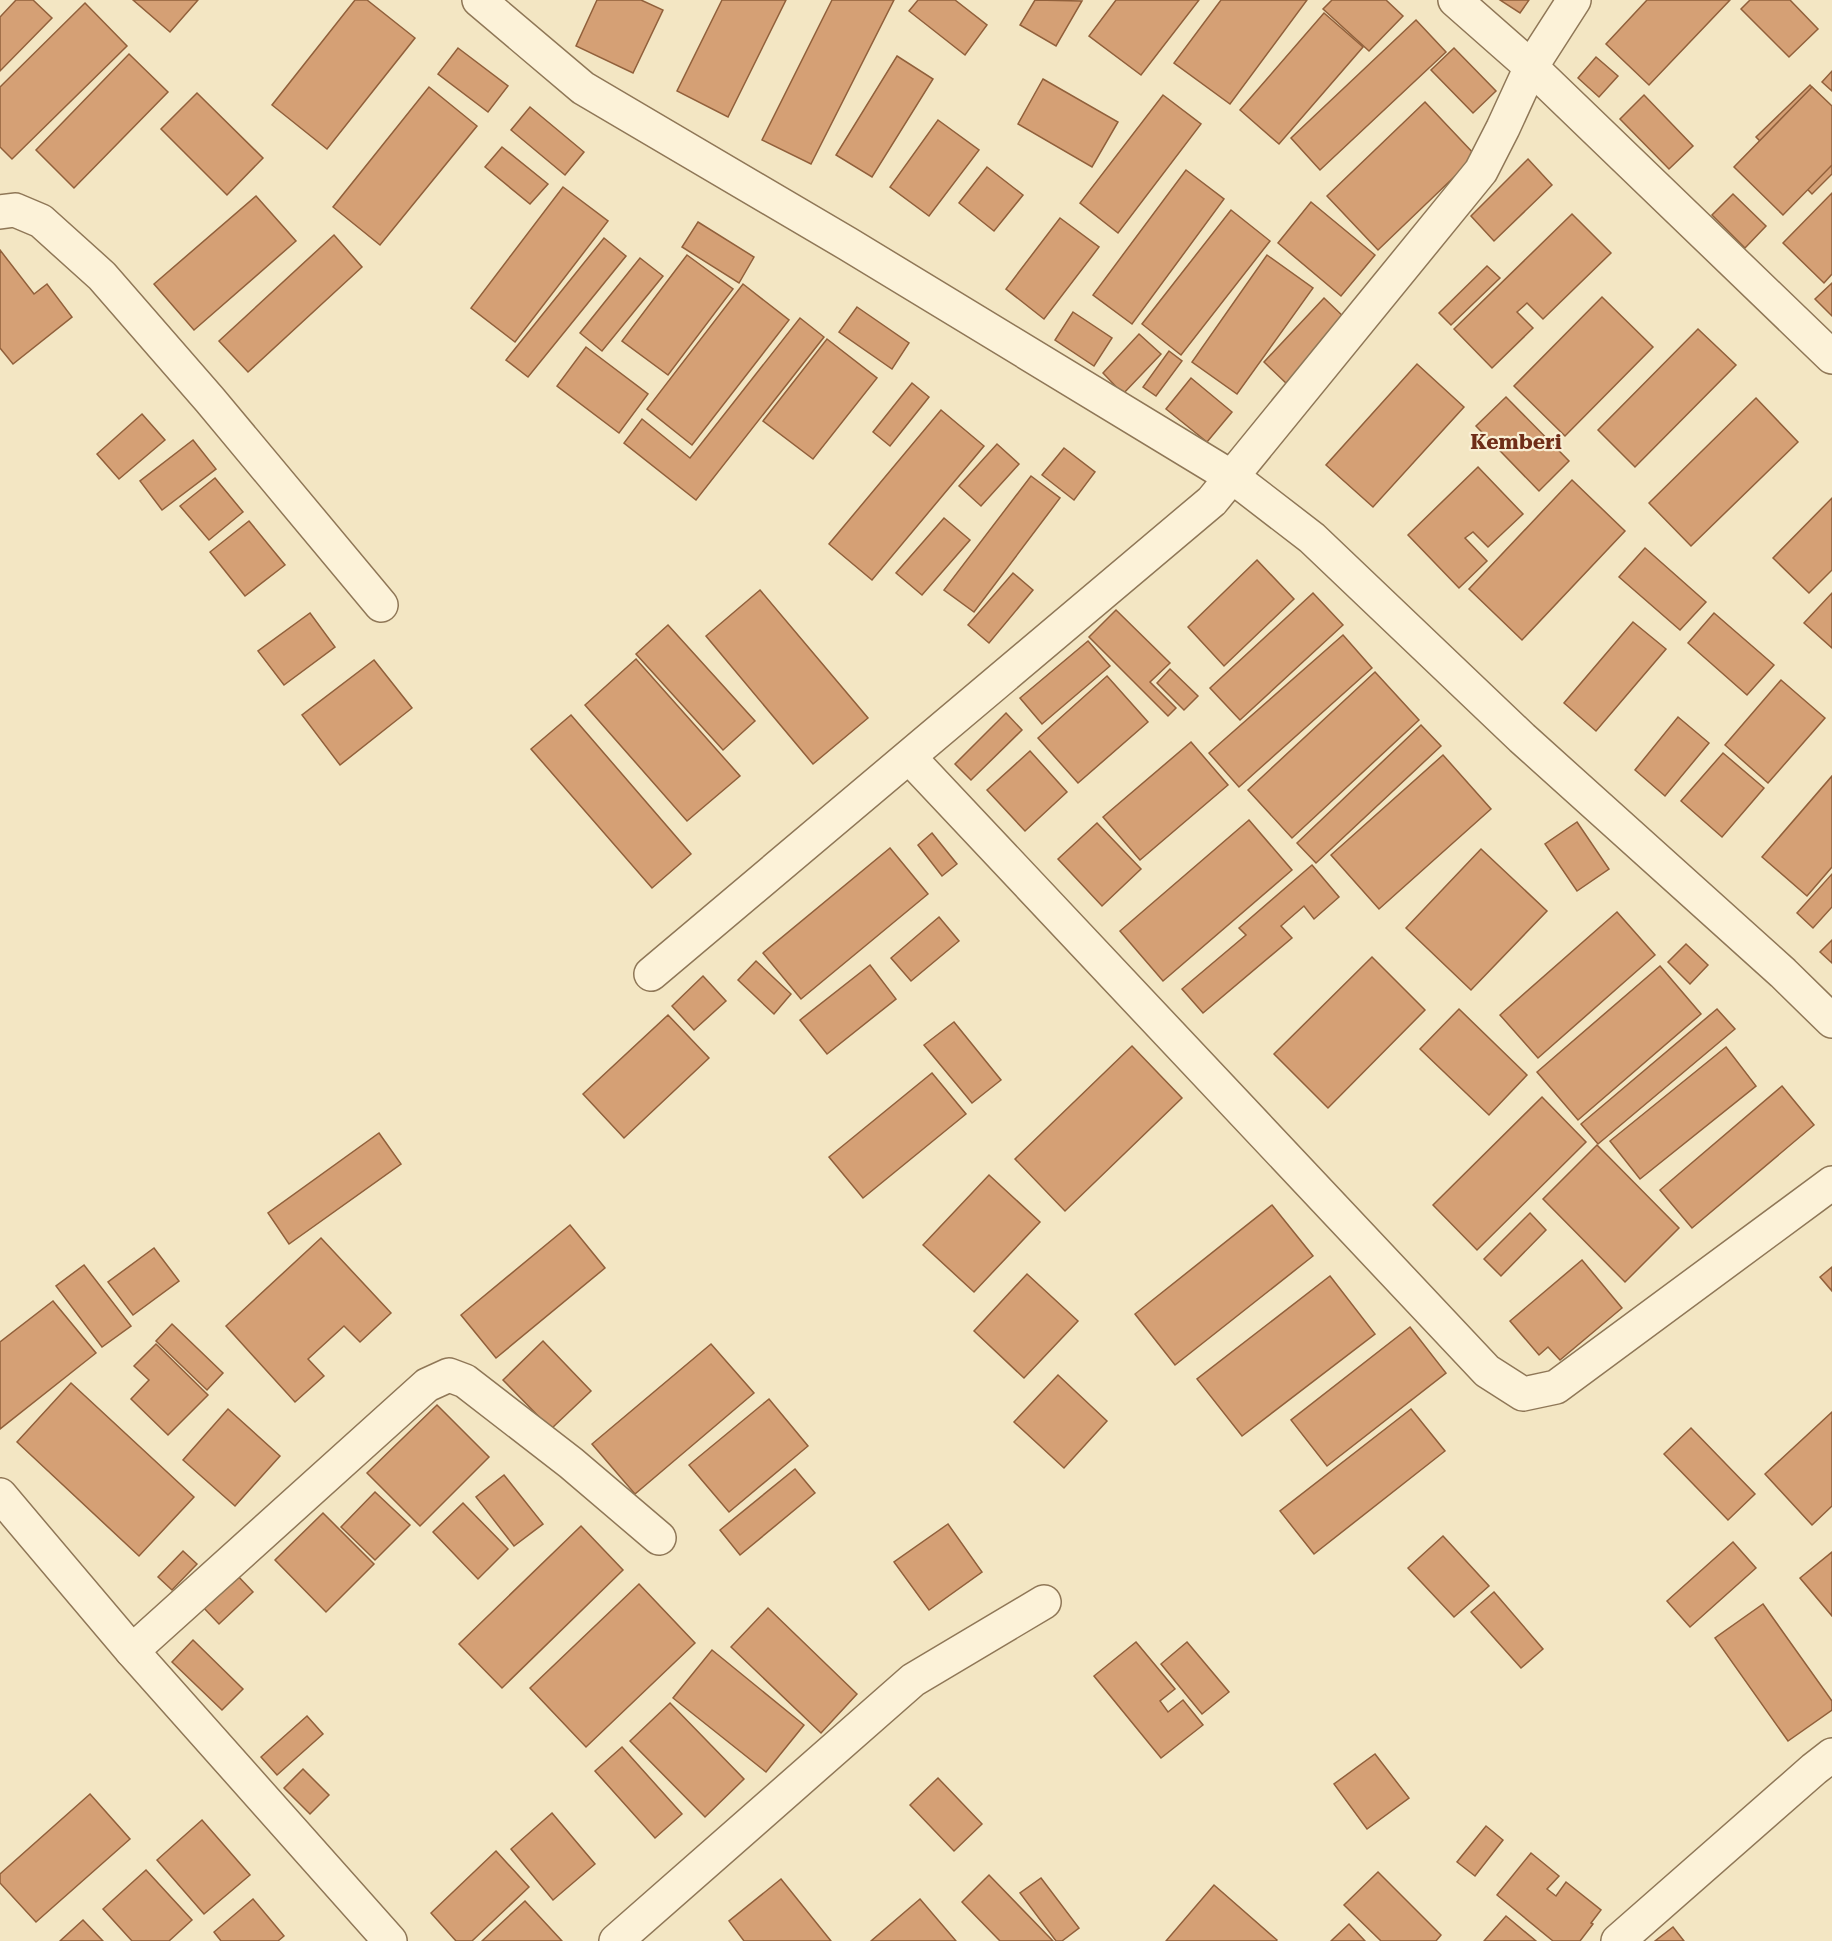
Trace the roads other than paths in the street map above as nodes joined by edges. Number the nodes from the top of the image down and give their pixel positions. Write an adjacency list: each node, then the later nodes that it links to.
1 (479, 0): 7 (street)
2 (1455, 0): 4 (street)
3 (1574, 0): 4 (street)
4 (1531, 67): 6 (street); 7 (street)
5 (0, 212): 8 (street)
6 (1832, 357)
7 (1231, 477): 9 (street); 11 (street)
8 (381, 605)
9 (909, 757): 10 (street); 12 (street)
10 (651, 974)
11 (1832, 1021)
12 (1832, 1183)
13 (0, 1495): 16 (street)
14 (659, 1538): 16 (street)
15 (1044, 1602): 19 (street)
16 (132, 1651): 18 (street)
17 (1832, 1755): 20 (street)
18 (390, 1941)
19 (616, 1941)
20 (1618, 1941)

